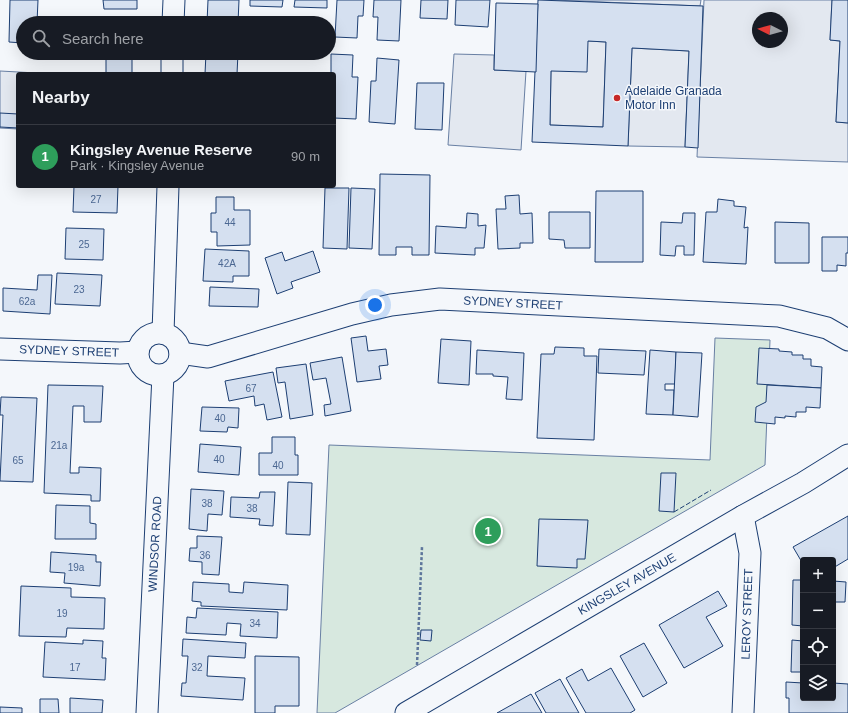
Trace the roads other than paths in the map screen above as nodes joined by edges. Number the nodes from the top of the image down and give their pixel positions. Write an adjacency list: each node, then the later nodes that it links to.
1 (174, 0): 2 (street)
2 (173, 16)
3 (172, 60): 4 (street)
4 (172, 72)
5 (168, 188): 6 (street)
6 (163, 333): 9 (street); 10 (street)
7 (848, 340): 10 (street, SYDNEY STREET)
8 (0, 349): 9 (street, SYDNEY STREET)
9 (138, 352): 11 (street)
10 (180, 353): 11 (street)
11 (163, 375): 15 (street, WINDSOR ROAD)
12 (848, 455): 13 (street, KINGSLEY AVENUE)
13 (743, 516): 14 (street, KINGSLEY AVENUE); 16 (street, LEROY STREET)
14 (415, 711)
15 (146, 713)
16 (743, 713)

